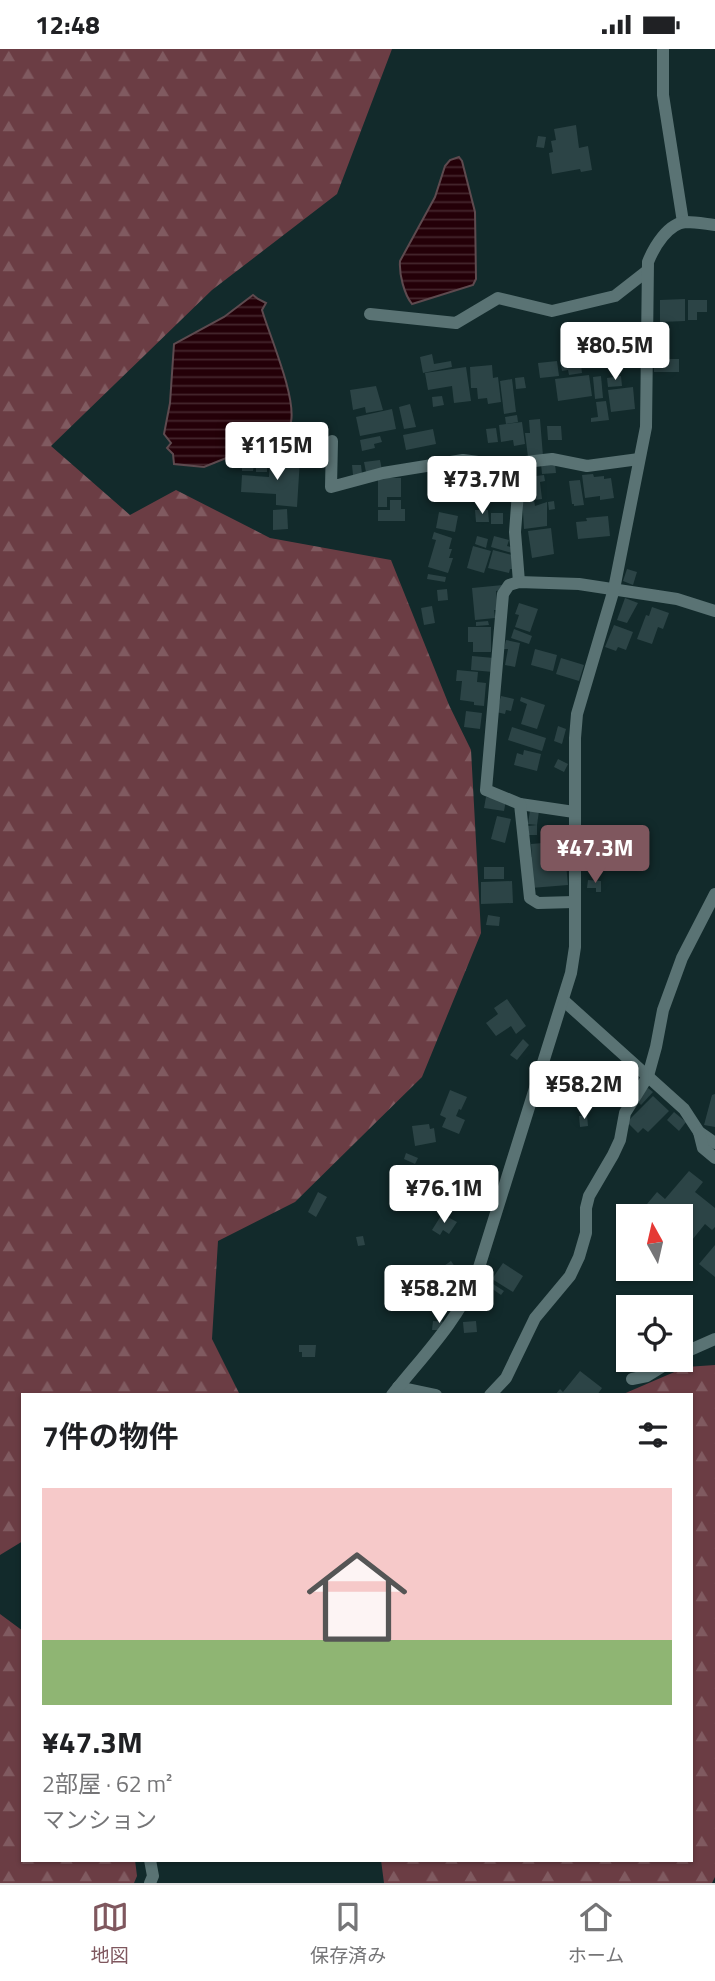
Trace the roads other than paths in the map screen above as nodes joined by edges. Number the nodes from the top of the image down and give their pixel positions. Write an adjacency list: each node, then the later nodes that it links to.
1 (663, 49): 2 (street)
2 (683, 222): 3 (street); 4 (street)
3 (715, 225)
4 (647, 271): 5 (street); 7 (street)
5 (370, 314)
6 (332, 441): 8 (street)
7 (639, 459): 8 (street); 10 (street)
8 (517, 463): 9 (street)
9 (519, 582): 10 (street); 12 (street)
10 (614, 589): 11 (street); 13 (street)
11 (715, 611)
12 (520, 804): 13 (street); 15 (street)
13 (574, 812): 15 (street)
14 (715, 894): 17 (street)
15 (575, 902): 16 (street)
16 (563, 1000): 17 (street); 25 (street)
17 (648, 1076): 18 (street); 27 (street)
18 (699, 1132): 19 (street); 20 (street)
19 (715, 1143)
20 (715, 1158)
21 (715, 1339): 22 (street)
22 (693, 1349)
23 (654, 1372): 24 (street)
24 (632, 1379)
25 (395, 1391): 26 (street)
26 (416, 1393)
27 (492, 1393)
28 (150, 1862): 29 (street)
29 (150, 1883)

